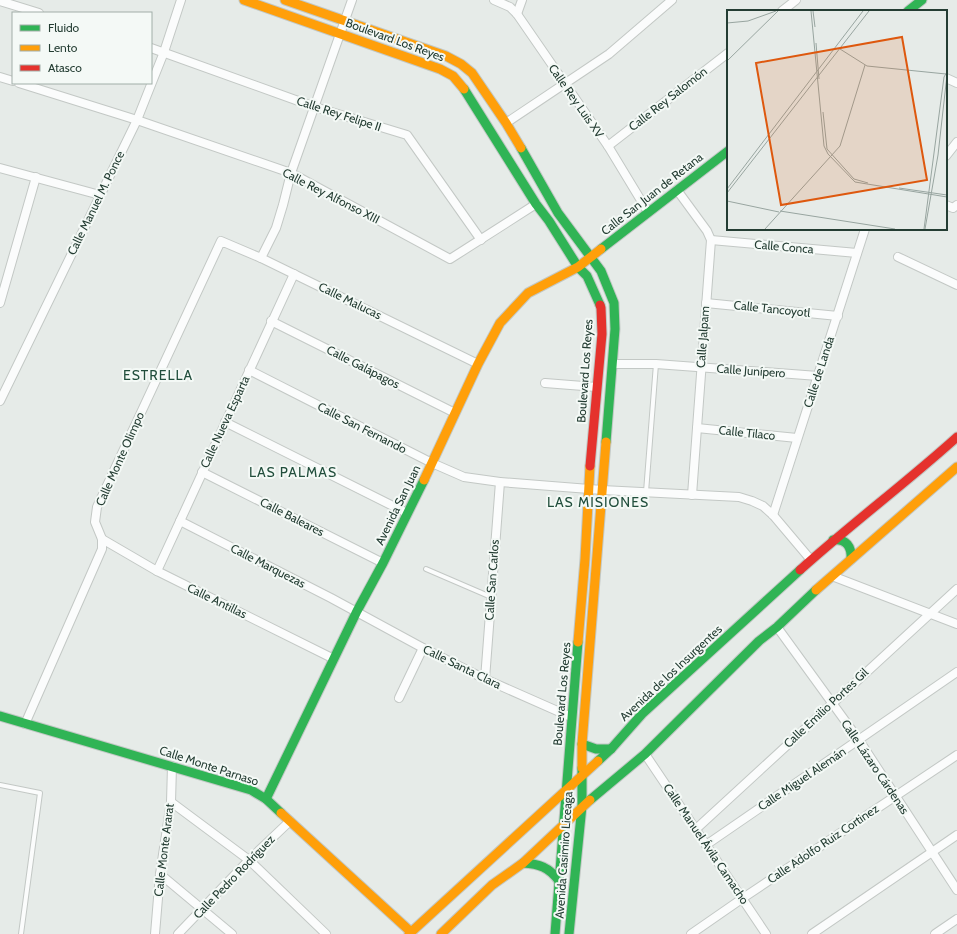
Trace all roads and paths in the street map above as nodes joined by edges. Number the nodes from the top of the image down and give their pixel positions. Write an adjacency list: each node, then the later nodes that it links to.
1 (181, 0): 18 (street, Calle Manuel M. Ponce)
2 (244, 0): 16 (main road, Boulevard Los Reyes)
3 (285, 0): 15 (main road, Boulevard Los Reyes)
4 (352, 0): 15 (street)
5 (494, 0): 14 (street, Calle Rey Luis XV)
6 (522, 0): 14 (street)
7 (672, 0): 27 (street)
8 (796, 0): 11 (street)
9 (922, 0): 12 (main road)
10 (0, 1): 13 (street)
11 (783, 10)
12 (909, 10)
13 (36, 12)
14 (517, 14): 27 (street, Calle Rey Luis XV)
15 (345, 21): 16 (street); 30 (main road, Boulevard Los Reyes)
16 (341, 33): 28 (street); 40 (main road, Boulevard Los Reyes)
17 (152, 48): 18 (street, Calle Rey Felipe II)
18 (164, 52): 23 (street, Calle Manuel M. Ponce); 28 (street, Calle Rey Felipe II)
19 (727, 54): 32 (street, Calle Rey Salomón)
20 (0, 77): 22 (street)
21 (947, 78): 24 (street)
22 (12, 81)
23 (152, 82)
24 (957, 83)
25 (22, 84): 29 (street, Calle Rey Alfonso XIII)
26 (151, 84): 29 (street, Calle Manuel M. Ponce)
27 (564, 84): 30 (street); 32 (street, Calle Rey Luis XV)
28 (315, 107): 36 (street); 43 (street, Calle Rey Felipe II)
29 (137, 120): 36 (street, Calle Rey Alfonso XIII); 39 (street, Calle Manuel M. Ponce)
30 (506, 123): 47 (main road, Boulevard Los Reyes)
31 (957, 142): 34 (street)
32 (608, 146): 41 (street, Calle Rey Luis XV)
33 (727, 151): 38 (main road, Calle San Juan de Retana)
34 (947, 155)
35 (0, 168): 37 (street)
36 (291, 173): 43 (street, Calle Rey Alfonso XIII); 49 (street)
37 (36, 177): 39 (street); 53 (street)
38 (677, 190): 41 (main road, Calle San Juan de Retana); 44 (street)
39 (100, 195): 65 (street, Calle Manuel M. Ponce)
40 (536, 204): 43 (street, Calle Rey Alfonso XIII); 50 (main road, Boulevard Los Reyes)
41 (648, 212): 47 (main road, Calle San Juan de Retana)
42 (865, 230): 46 (street, Calle de Landa)
43 (481, 240)
44 (711, 240): 46 (street, Calle Conca); 54 (street, Calle Jalpam)
45 (221, 241): 49 (street, Calle Malucas); 84 (street, Calle Monte Olimpo)
46 (858, 253): 55 (street, Calle de Landa)
47 (590, 257): 50 (main road, Avenida San Juan); 58 (main road, Boulevard Los Reyes)
48 (898, 257): 52 (street)
49 (261, 258): 51 (street, Calle Malucas)
50 (578, 267): 57 (main road, Avenida San Juan); 64 (main road, Boulevard Los Reyes)
51 (294, 274): 56 (street, Calle Nueva Esparta); 57 (street, Calle Malucas)
52 (957, 285)
53 (0, 303)
54 (706, 303): 55 (street, Calle Tancoyotl); 60 (street, Calle Jalpam)
55 (838, 316): 62 (street, Calle de Landa)
56 (271, 321): 61 (street, Calle Nueva Esparta); 66 (street, Calle Galápagos)
57 (478, 364): 66 (main road, Avenida San Juan)
58 (612, 364): 59 (street, Calle Junípero); 78 (main road, Boulevard Los Reyes)
59 (656, 364): 60 (street, Calle Junípero); 79 (lane)
60 (701, 367): 62 (street, Calle Junípero); 68 (street, Calle Jalpam)
61 (249, 370): 67 (street, Calle Nueva Esparta); 71 (street, Calle San Fernando)
62 (818, 376): 70 (street, Calle de Landa)
63 (545, 383): 64 (street)
64 (596, 387): 77 (main road, Boulevard Los Reyes)
65 (0, 401)
66 (455, 413): 71 (main road, Avenida San Juan)
67 (225, 422): 74 (street, Calle Nueva Esparta); 81 (street)
68 (696, 428): 70 (street, Calle Tilaco); 80 (street, Calle Jalpam)
69 (957, 437): 73 (main road, Avenida de los Insurgentes)
70 (797, 438): 82 (street, Calle de Landa)
71 (432, 463): 76 (street, Calle San Fernando); 81 (main road, Avenida San Juan)
72 (957, 467): 75 (main road)
73 (922, 469): 75 (main road); 85 (main road, Avenida de los Insurgentes)
74 (202, 472): 83 (street, Calle Nueva Esparta); 88 (street, Calle Baleares)
75 (941, 481): 86 (main road)
76 (500, 482): 77 (street, Calle San Fernando); 93 (street, Calle San Carlos)
77 (588, 489): 78 (street, Calle San Fernando); 98 (main road, Boulevard Los Reyes)
78 (602, 490): 79 (street, Calle San Fernando); 99 (main road, Boulevard Los Reyes)
79 (646, 492): 80 (street, Calle San Fernando)
80 (692, 495): 82 (street, Calle San Fernando)
81 (407, 513): 88 (main road, Avenida San Juan)
82 (773, 515): 87 (street, Calle San Fernando)
83 (180, 521): 90 (street, Calle Nueva Esparta); 94 (street, Calle Marquezas)
84 (102, 539): 90 (street, Calle Antillas); 108 (street)
85 (833, 540): 86 (main road); 87 (main road, Avenida de los Insurgentes)
86 (850, 559): 91 (main road)
87 (811, 560): 111 (main road, Avenida de los Insurgentes)
88 (383, 563): 94 (main road, Avenida San Juan)
89 (426, 569): 93 (lane)
90 (157, 571): 101 (street, Calle Antillas)
91 (832, 576): 95 (street); 97 (main road)
92 (957, 589): 95 (street, Calle Emilio Portes Gil)
93 (491, 597): 103 (street, Calle San Carlos)
94 (356, 611): 100 (street, Calle Santa Clara); 101 (main road, Avenida San Juan)
95 (929, 613): 96 (street); 105 (street, Calle Emilio Portes Gil)
96 (957, 624)
97 (777, 627): 105 (street, Calle Lázaro Cárdenas); 112 (main road)
98 (578, 645): 99 (main road); 107 (main road, Boulevard Los Reyes)
99 (590, 646): 110 (main road, Boulevard Los Reyes)
100 (423, 648): 103 (street, Calle Santa Clara); 104 (street)
101 (334, 659): 119 (main road, Avenida San Juan)
102 (957, 672): 109 (street, Calle Miguel Alemán)
103 (485, 679): 107 (street, Calle Santa Clara)
104 (398, 698)
105 (832, 702): 109 (street, Calle Lázaro Cárdenas); 124 (street, Calle Emilio Portes Gil)
106 (0, 716): 108 (main road, Calle Monte Parnaso)
107 (571, 717): 117 (main road, Boulevard Los Reyes)
108 (26, 724): 114 (main road, Calle Monte Parnaso)
109 (859, 740): 118 (street, Calle Lázaro Cárdenas); 126 (street, Calle Miguel Alemán)
110 (582, 744): 111 (main road); 115 (main road, Boulevard Los Reyes)
111 (612, 749): 115 (main road, Avenida de los Insurgentes)
112 (645, 754): 121 (main road); 124 (street, Calle Manuel Ávila Camacho)
113 (957, 755): 118 (street, Calle Adolfo Ruiz Cortinez)
114 (172, 766): 119 (main road, Calle Monte Parnaso); 120 (street, Calle Monte Ararat)
115 (581, 777): 117 (main road, Avenida de los Insurgentes); 121 (main road, Avenida Casimiro Liceaga)
116 (0, 785): 137 (lane)
117 (567, 791): 123 (main road, Avenida Casimiro Liceaga); 136 (main road, Avenida de los Insurgentes)
118 (895, 796): 127 (street, Calle Lázaro Cárdenas); 133 (street, Calle Adolfo Ruiz Cortinez)
119 (266, 799): 122 (main road, Calle Monte Parnaso)
120 (171, 802): 128 (street); 130 (street, Calle Monte Ararat)
121 (582, 806): 123 (main road); 144 (main road, Avenida Casimiro Liceaga)
122 (290, 821): 128 (street, Calle Pedro Rodríguez); 136 (main road, Calle Monte Parnaso)
123 (564, 824): 129 (main road); 131 (main road, Avenida Casimiro Liceaga)
124 (696, 829): 126 (street, Calle Manuel Ávila Camacho)
125 (957, 835): 127 (street)
126 (706, 845): 133 (street, Calle Manuel Ávila Camacho)
127 (932, 852): 132 (street, Calle Lázaro Cárdenas); 147 (street)
128 (249, 860): 134 (street, Calle Pedro Rodríguez); 141 (street)
129 (523, 863): 131 (main road); 142 (main road)
130 (160, 874): 134 (street); 138 (street, Calle Monte Ararat)
131 (559, 881): 143 (main road, Avenida Casimiro Liceaga)
132 (957, 890)
133 (743, 898): 145 (street, Calle Adolfo Ruiz Cortinez); 146 (street, Calle Manuel Ávila Camacho)
134 (203, 909): 139 (street, Calle Pedro Rodríguez); 140 (street)
135 (957, 919): 148 (street)
136 (410, 933)
137 (21, 934)
138 (155, 934)
139 (178, 934)
140 (232, 934)
141 (326, 934)
142 (441, 934)
143 (555, 934)
144 (570, 934)
145 (691, 934)
146 (766, 934)
147 (812, 934)
148 (935, 934)

